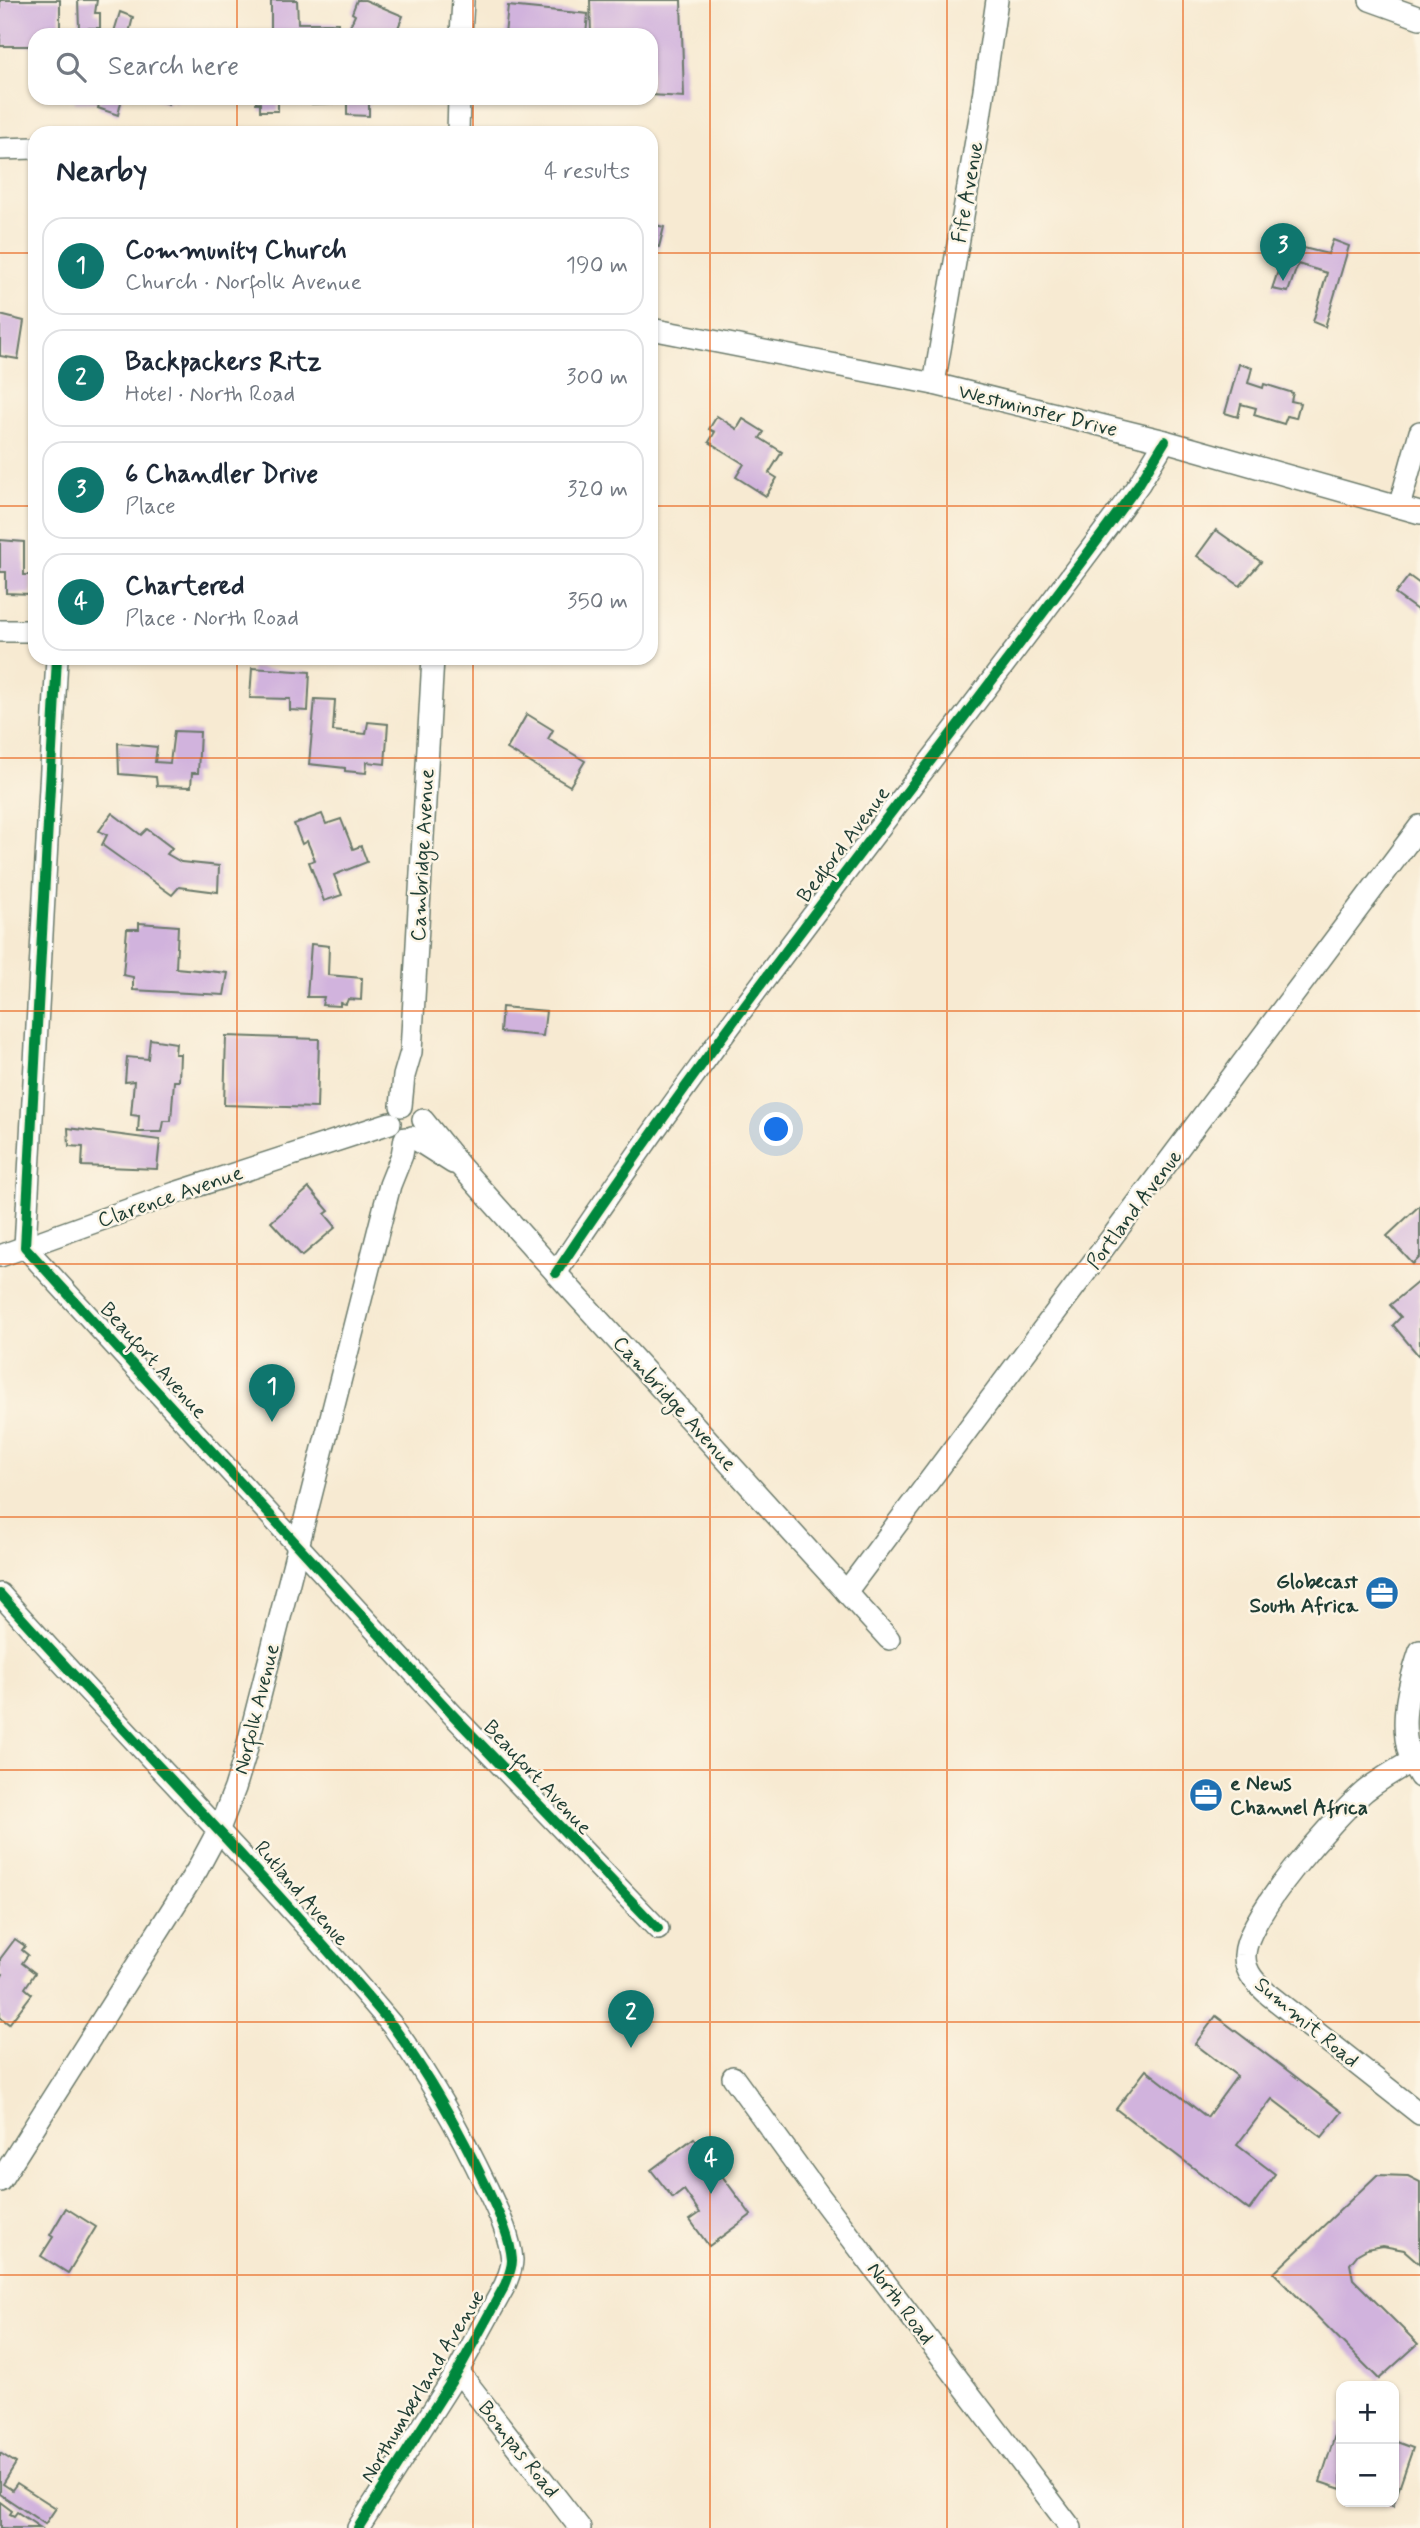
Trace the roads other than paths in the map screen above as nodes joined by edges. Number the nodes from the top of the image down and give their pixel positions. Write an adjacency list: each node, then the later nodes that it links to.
1 (463, 0): 5 (street)
2 (997, 0): 11 (street, Fife Avenue)
3 (1370, 0): 4 (street)
4 (1420, 18)
5 (461, 28)
6 (459, 105): 7 (street)
7 (458, 126)
8 (28, 148): 9 (street)
9 (0, 149)
10 (658, 330): 11 (street, Westminster Drive)
11 (934, 384): 13 (street, Westminster Drive)
12 (1420, 432): 14 (street)
13 (1165, 441): 14 (street, Westminster Drive); 24 (street, Bedford Avenue)
14 (1399, 507): 15 (street, Westminster Drive)
15 (1420, 513)
16 (28, 631): 17 (street)
17 (0, 632)
18 (57, 665): 22 (street)
19 (433, 665): 21 (street, Cambridge Avenue)
20 (1420, 826): 26 (street, Portland Avenue)
21 (404, 1122): 22 (street, Clarence Avenue); 24 (street, Cambridge Avenue); 25 (street, Norfolk Avenue)
22 (25, 1247): 23 (street, Clarence Avenue); 25 (street, Beaufort Avenue)
23 (0, 1256)
24 (556, 1273): 26 (street, Cambridge Avenue)
25 (298, 1545): 31 (street, Norfolk Avenue); 32 (street, Beaufort Avenue)
26 (846, 1592): 28 (street, Cambridge Avenue)
27 (0, 1594): 31 (street, Rutland Avenue)
28 (889, 1639)
29 (1420, 1651): 30 (street)
30 (1415, 1770): 34 (street, Summit Road)
31 (219, 1829): 35 (street, Norfolk Avenue); 36 (street, Rutland Avenue)
32 (658, 1929)
33 (733, 2077): 40 (street, North Road)
34 (1420, 2114)
35 (0, 2181)
36 (512, 2261): 37 (street, Northumberland Avenue)
37 (458, 2371): 38 (street, Northumberland Avenue); 39 (street, Bompas Road)
38 (358, 2528)
39 (580, 2528)
40 (1071, 2528)

